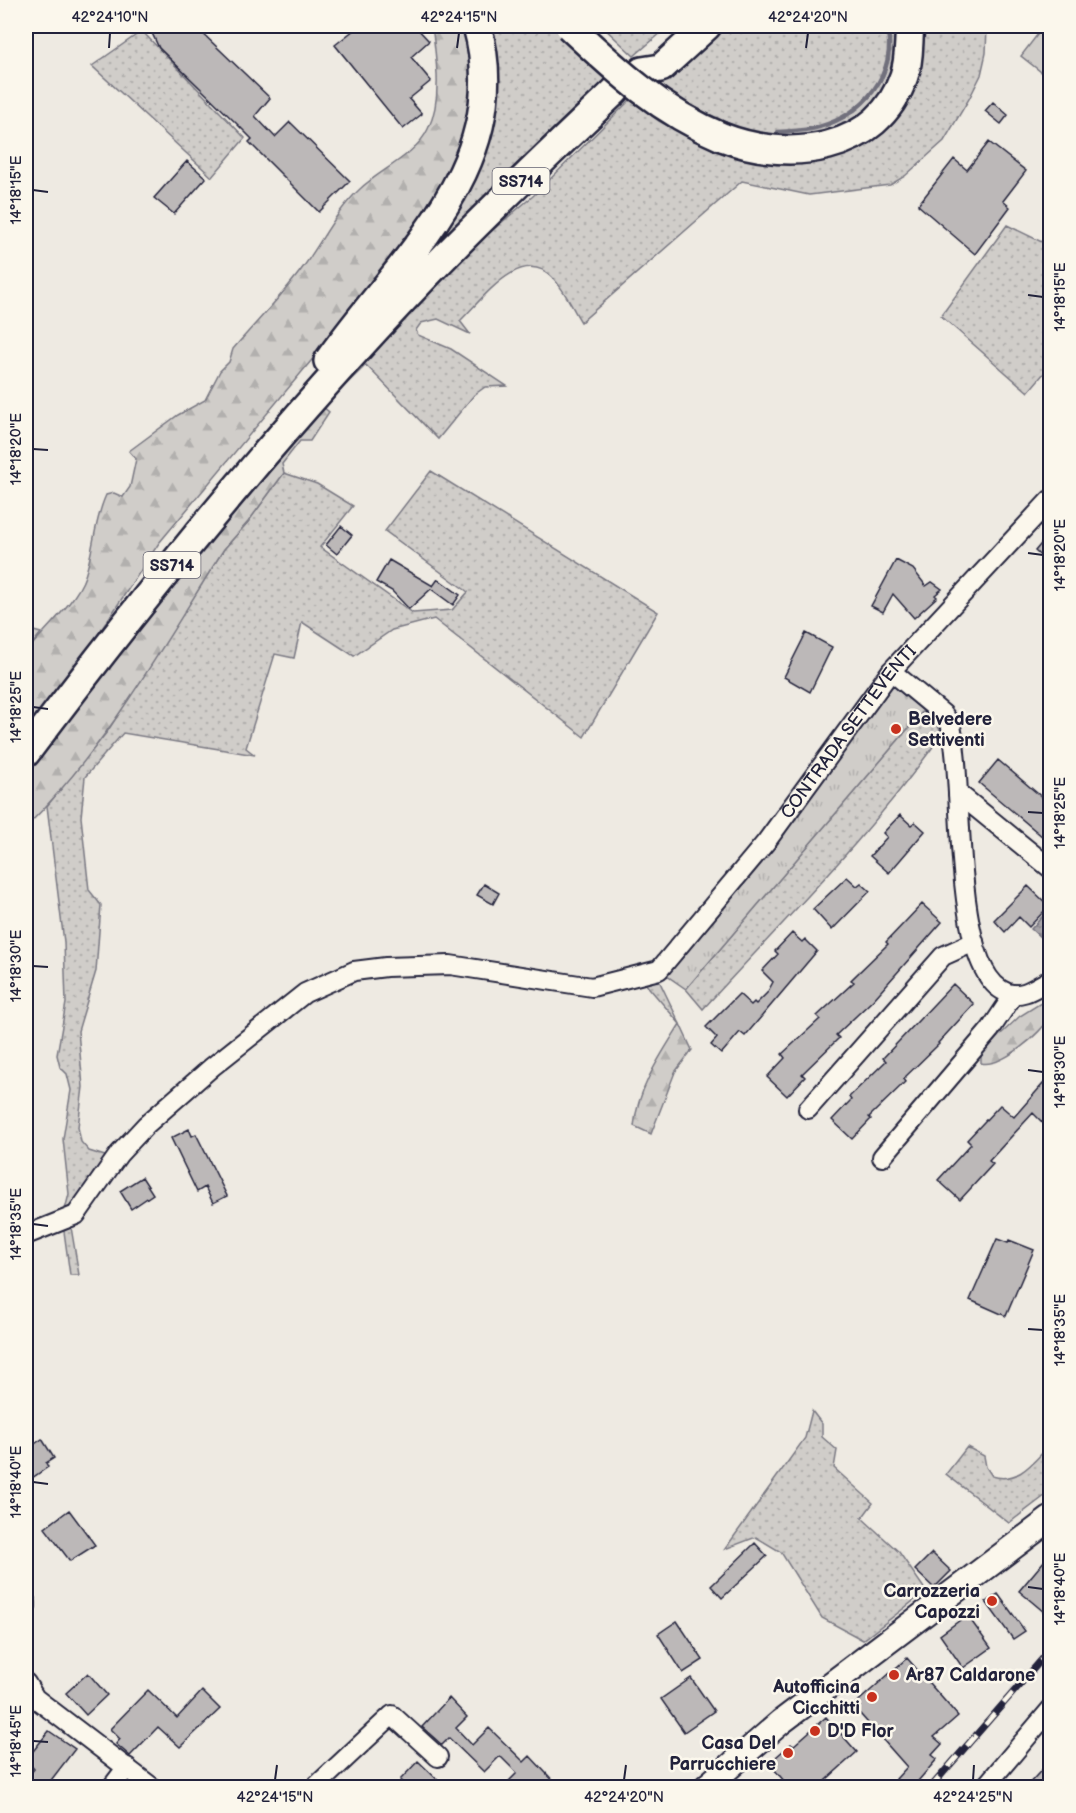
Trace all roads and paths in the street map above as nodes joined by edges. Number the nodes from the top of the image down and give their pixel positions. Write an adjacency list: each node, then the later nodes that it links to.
1 (477, 26): 7 (highway)
2 (569, 26): 5 (highway, bridge)
3 (687, 26): 4 (highway)
4 (707, 26)
5 (908, 29)
6 (615, 91): 7 (highway, SS714)
7 (263, 454): 10 (highway, SS714)
8 (1050, 500): 9 (street, CONTRADA SETTEVENTI)
9 (891, 671): 11 (street); 18 (street, CONTRADA SETTEVENTI)
10 (26, 753)
11 (958, 793): 12 (street); 13 (street)
12 (1050, 868)
13 (974, 942): 15 (street); 16 (street)
14 (1050, 980): 15 (street)
15 (1014, 994): 17 (street)
16 (808, 1109)
17 (882, 1157)
18 (26, 1235)
19 (1050, 1519): 27 (main road)
20 (26, 1683): 23 (street)
21 (1050, 1710): 28 (street)
22 (438, 1757): 26 (street)
23 (127, 1767): 24 (street); 25 (street)
24 (111, 1788)
25 (153, 1788)
26 (315, 1788)
27 (705, 1788)
28 (984, 1788)

